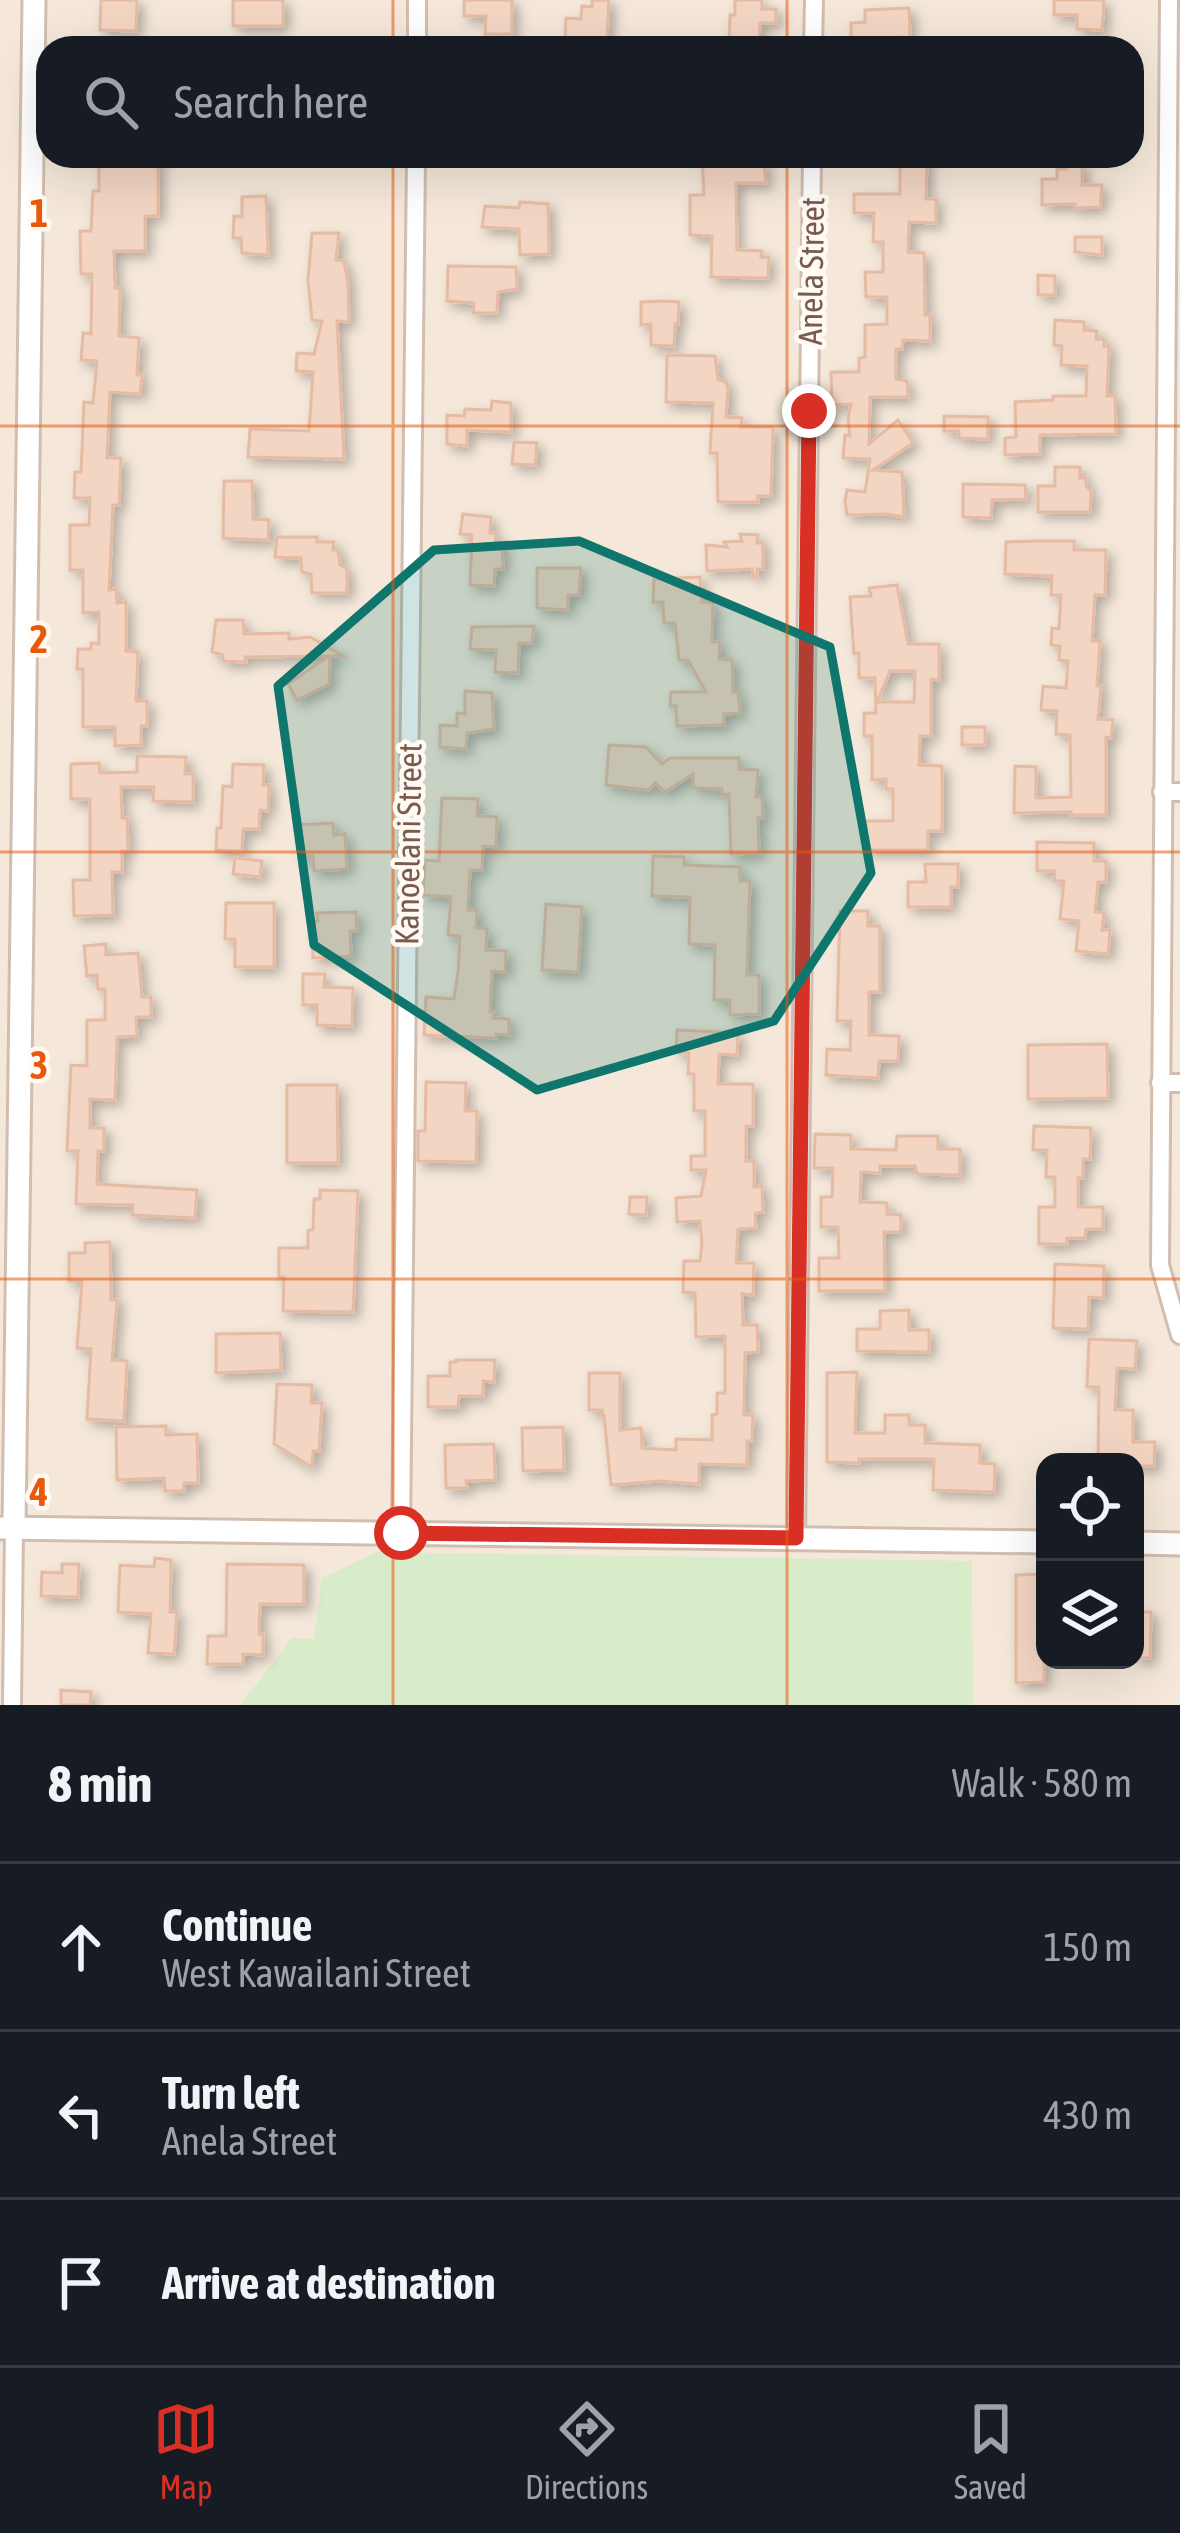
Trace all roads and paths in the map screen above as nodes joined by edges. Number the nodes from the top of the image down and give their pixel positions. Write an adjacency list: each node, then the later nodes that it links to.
1 (34, 0): 15 (street)
2 (417, 0): 5 (street)
3 (814, 0): 6 (street)
4 (1169, 0): 9 (street)
5 (417, 36)
6 (813, 36)
7 (416, 168): 16 (street, Kanoelani Street)
8 (812, 168): 17 (street, Anela Street)
9 (1173, 200): 10 (street)
10 (1172, 509): 11 (street)
11 (1171, 792): 12 (street)
12 (1160, 1083): 13 (street); 14 (street)
13 (1180, 1083)
14 (1180, 1335)
15 (7, 1528): 16 (street); 21 (street)
16 (401, 1533): 17 (street)
17 (796, 1538): 18 (street)
18 (1036, 1542)
19 (1144, 1543): 20 (street)
20 (1180, 1544)
21 (12, 1705)

